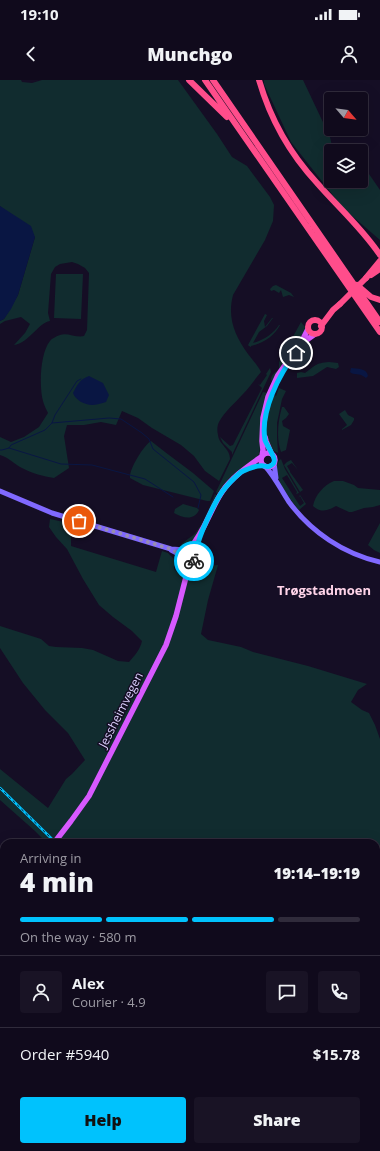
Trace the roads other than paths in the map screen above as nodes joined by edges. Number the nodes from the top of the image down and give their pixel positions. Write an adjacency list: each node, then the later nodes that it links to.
1 (189, 80): 7 (highway)
2 (205, 80): 7 (highway)
3 (213, 80): 6 (highway)
4 (218, 80): 6 (highway)
5 (259, 81): 8 (highway)
6 (227, 101): 13 (highway)
7 (240, 131): 21 (highway)
8 (366, 235): 9 (highway); 10 (highway)
9 (380, 246)
10 (380, 255)
11 (380, 261): 14 (highway)
12 (380, 269): 14 (highway)
13 (348, 277): 15 (highway); 18 (highway)
14 (366, 278): 16 (highway, bridge)
15 (380, 300)
16 (333, 310): 17 (highway); 19 (highway)
17 (315, 320): 19 (highway); 20 (highway)
18 (380, 322)
19 (321, 326): 22 (highway)
20 (308, 329): 22 (highway); 24 (main road)
21 (380, 332)
22 (315, 334): 23 (main road)
23 (271, 454): 24 (main road); 25 (main road)
24 (262, 457): 26 (main road); 27 (main road)
25 (274, 463): 26 (main road); 28 (main road)
26 (265, 466): 27 (main road); 28 (main road)
27 (243, 471): 30 (main road)
28 (277, 481): 36 (main road)
29 (0, 491): 31 (main road)
30 (200, 535): 32 (main road); 33 (main road)
31 (171, 549): 32 (main road); 34 (main road)
32 (188, 549): 33 (main road); 34 (main road)
33 (197, 551): 35 (main road)
34 (185, 558): 35 (main road); 37 (main road, Jessheimvegen)
35 (194, 561): 37 (main road, Jessheimvegen)
36 (380, 562)
37 (186, 577): 38 (main road, Jessheimvegen)
38 (57, 839)

